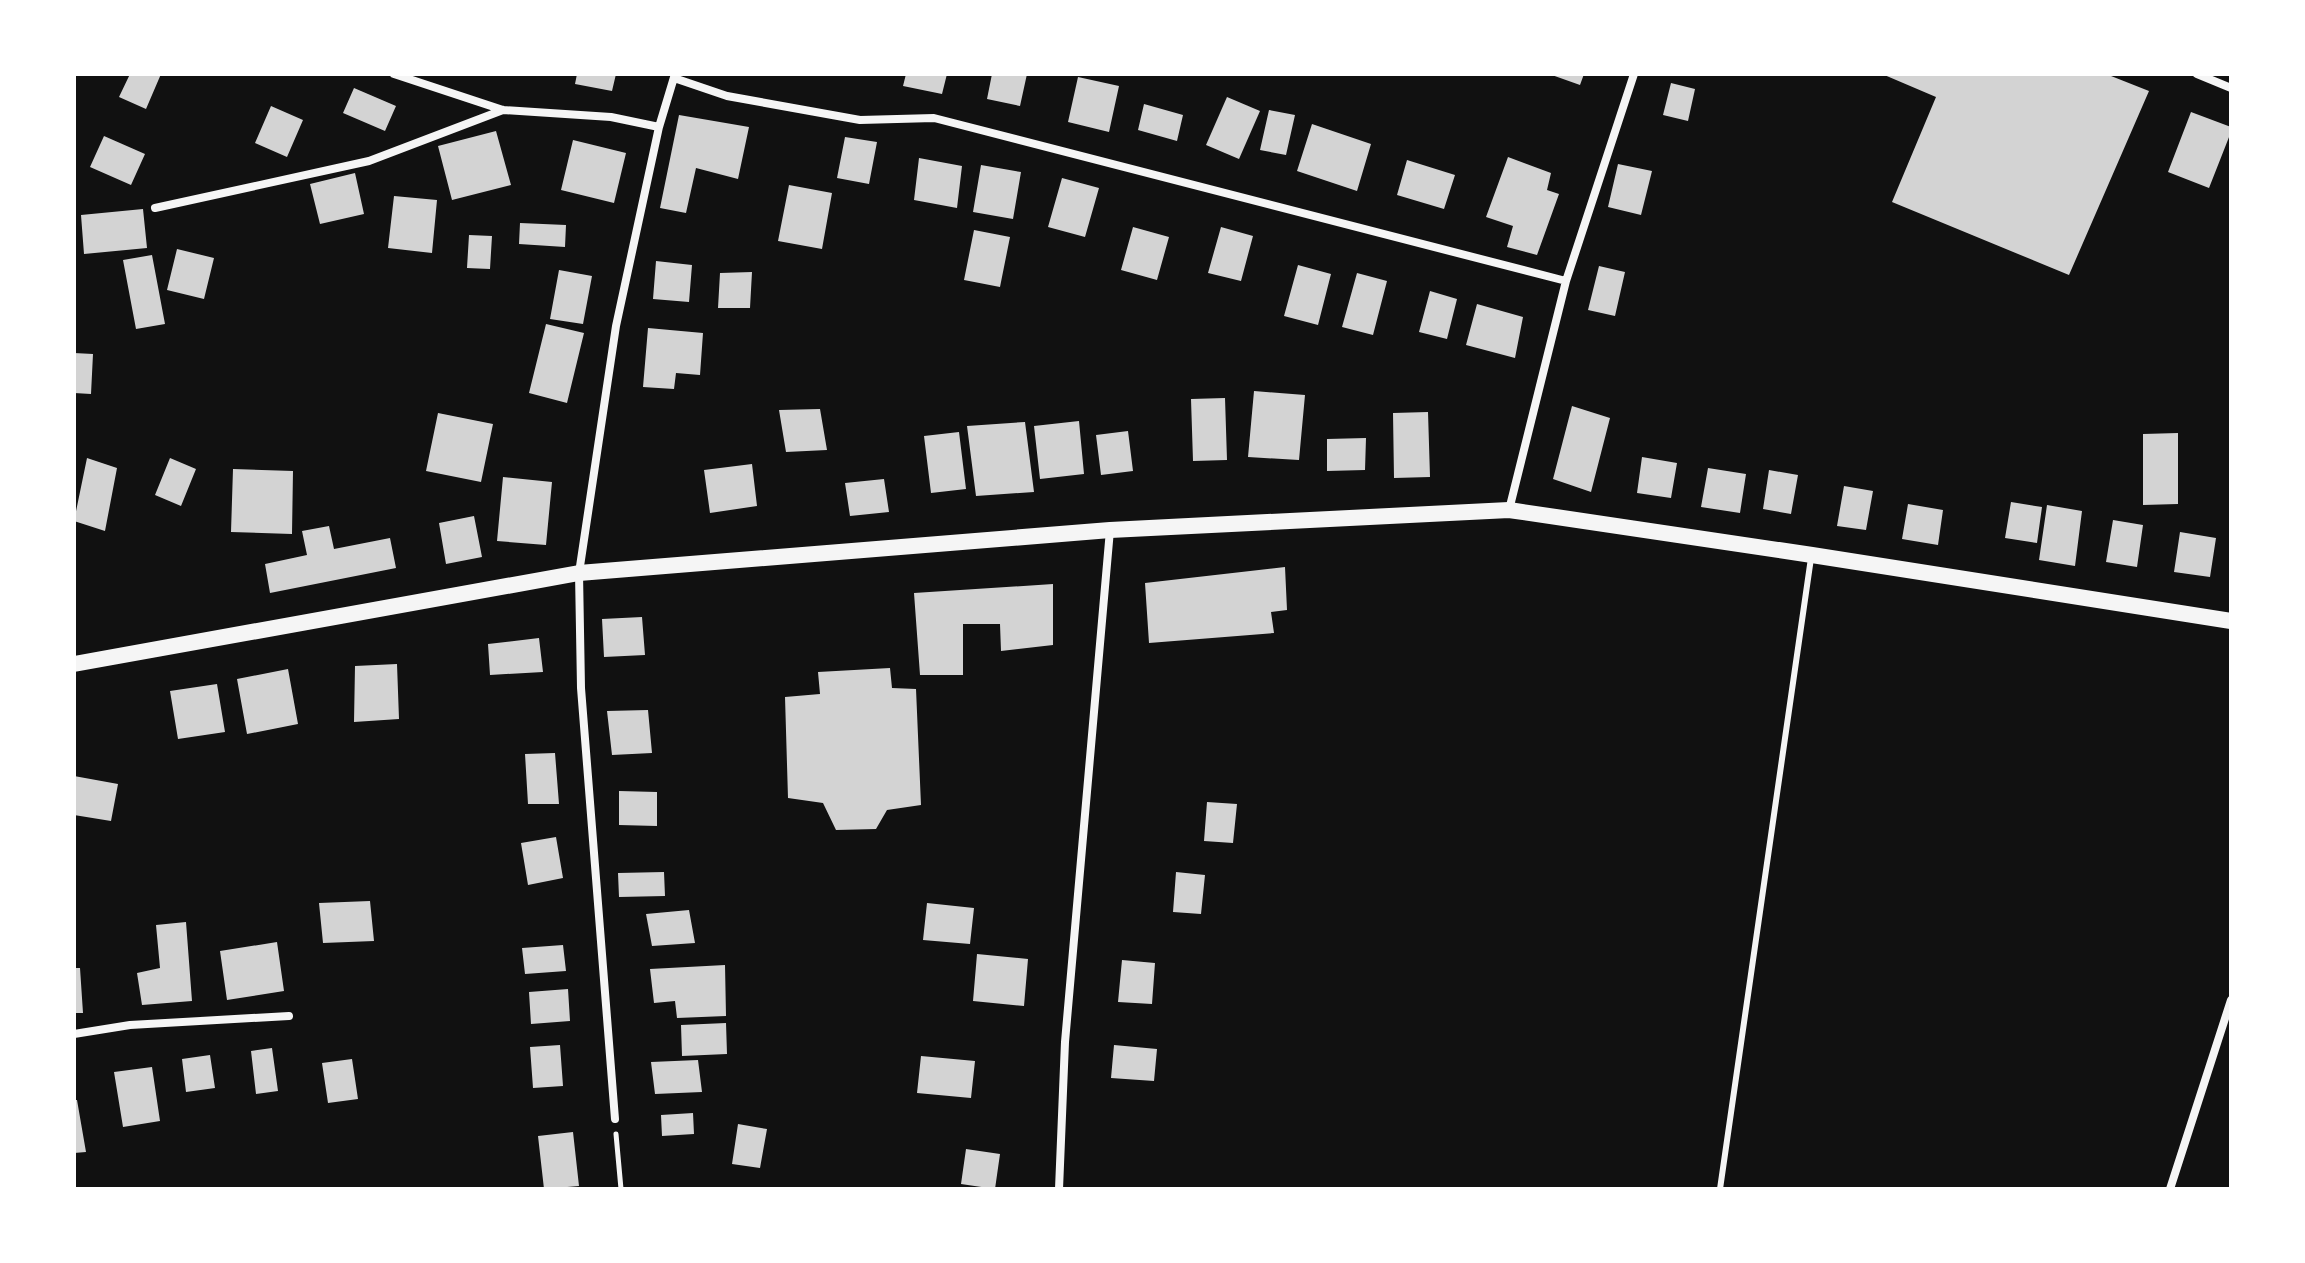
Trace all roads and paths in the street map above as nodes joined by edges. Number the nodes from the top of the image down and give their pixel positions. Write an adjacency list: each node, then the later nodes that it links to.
1 (394, 74): 6 (street)
2 (1634, 74): 9 (street)
3 (2197, 74): 5 (street)
4 (674, 76): 7 (street); 9 (street)
5 (2231, 88)
6 (503, 110): 7 (street); 8 (street)
7 (659, 127): 13 (street)
8 (155, 208)
9 (1566, 281): 10 (street)
10 (1509, 510): 11 (main road); 12 (main road)
11 (1110, 530): 13 (main road); 21 (street)
12 (1812, 555): 14 (main road); 22 (lane)
13 (579, 573): 15 (main road); 19 (street)
14 (2231, 621)
15 (74, 664)
16 (2231, 1000): 23 (street)
17 (289, 1016): 18 (street)
18 (74, 1034)
19 (615, 1119): 20 (path)
20 (621, 1189)
21 (1059, 1189)
22 (1720, 1189)
23 (2170, 1189)

